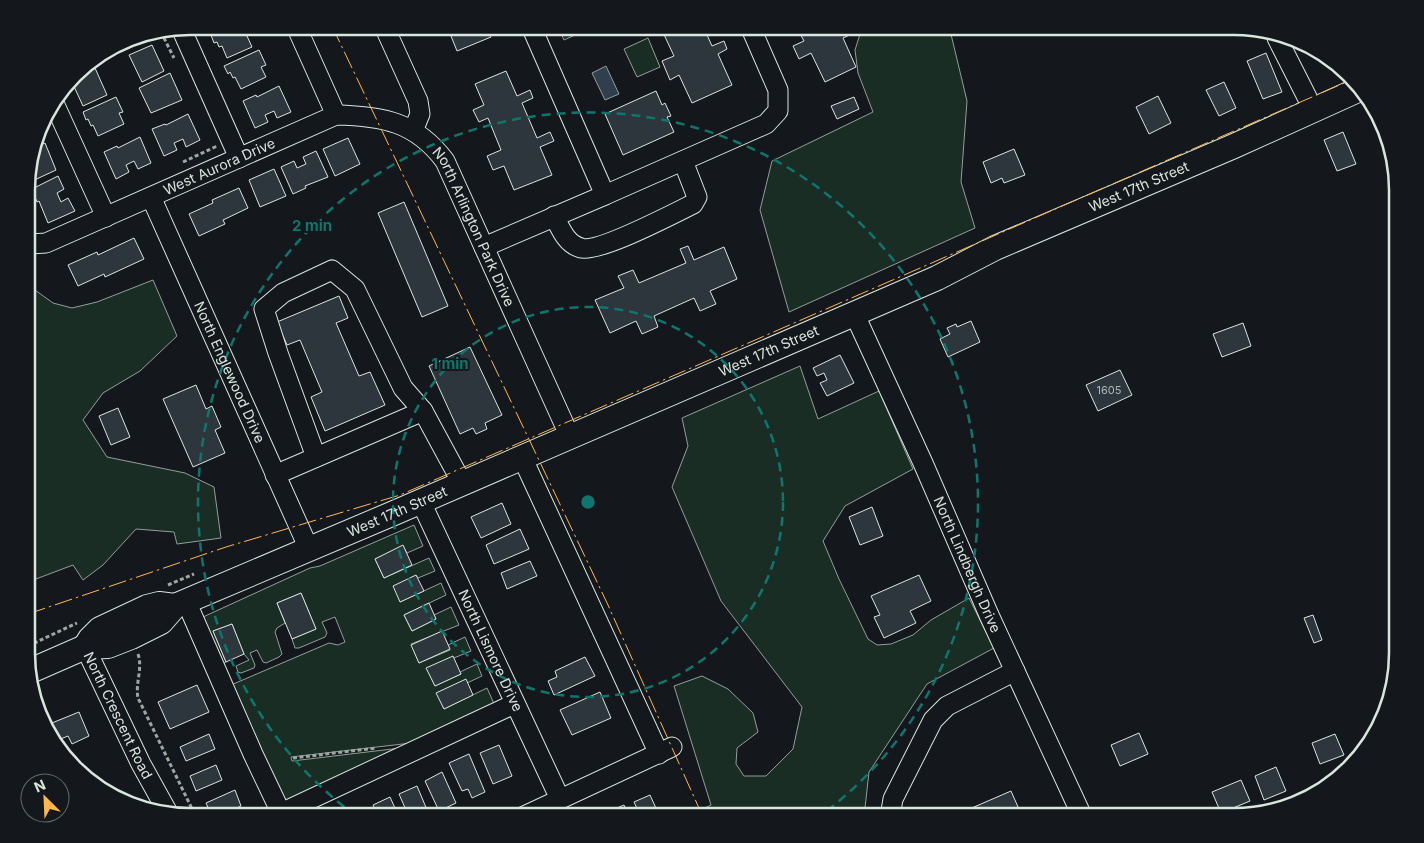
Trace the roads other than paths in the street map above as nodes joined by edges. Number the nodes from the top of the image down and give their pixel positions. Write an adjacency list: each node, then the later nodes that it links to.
1 (184, 35): 12 (street)
2 (300, 35): 10 (street)
3 (388, 35): 11 (street)
4 (535, 35): 14 (street)
5 (754, 35): 13 (street)
6 (1279, 42): 8 (street)
7 (1354, 92): 8 (main road, West 17th Street)
8 (1313, 109): 20 (main road, West 17th Street)
9 (57, 110): 17 (street)
10 (336, 115): 11 (street, West Aurora Drive); 12 (street, West Aurora Drive)
11 (413, 131): 19 (street, North Arlington Park Drive)
12 (239, 158): 15 (street, West Aurora Drive)
13 (683, 160): 14 (street); 16 (street)
14 (605, 195): 16 (street)
15 (151, 197): 17 (street, West Aurora Drive); 25 (street, North Englewood Drive)
16 (554, 216): 19 (street)
17 (106, 217): 18 (street, West Aurora Drive)
18 (35, 244)
19 (484, 246): 22 (street, North Arlington Park Drive)
20 (854, 313): 22 (main road, West 17th Street); 32 (street, North Lindbergh Drive)
21 (422, 411): 24 (street); 24 (street); 26 (street)
22 (570, 437): 23 (main road, West 17th Street)
23 (522, 457): 26 (main road, West 17th Street); 34 (street)
24 (316, 458): 25 (street)
25 (275, 475): 28 (street, North Englewood Drive)
26 (462, 484): 27 (main road, West 17th Street)
27 (420, 502): 28 (main road, West 17th Street); 33 (street, North Lismore Drive)
28 (309, 549): 29 (main road, West 17th Street)
29 (181, 603): 30 (main road, West 17th Street); 36 (street)
30 (85, 647): 31 (main road, West 17th Street); 35 (street, North Crescent Road)
31 (36, 669)
32 (1015, 672): 39 (street); 40 (street, North Lindbergh Drive)
33 (514, 704): 34 (street, North Lismore Drive); 37 (street)
34 (560, 799): 38 (street)
35 (164, 806)
36 (279, 808)
37 (297, 808)
38 (541, 808)
39 (891, 808)
40 (1078, 808)

